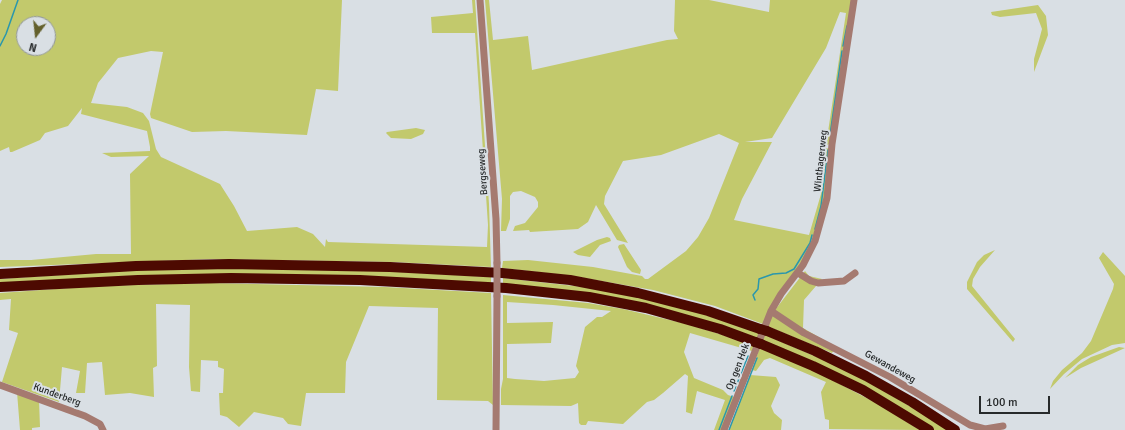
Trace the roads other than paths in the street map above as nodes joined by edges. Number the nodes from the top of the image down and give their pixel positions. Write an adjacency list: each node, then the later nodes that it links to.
1 (480, 0): 11 (street, Bergseweg, bridge)
2 (854, 0): 3 (street, Winthagerweg)
3 (798, 272): 4 (street); 7 (street, Winthagerweg)
4 (855, 273)
5 (0, 274): 14 (highway)
6 (0, 287): 13 (highway)
7 (771, 311): 9 (street, Gewandeweg); 12 (street, Op gen Hek)
8 (0, 386): 10 (street, Kunderberg)
9 (1003, 426)
10 (103, 430)
11 (496, 430)
12 (724, 430)
13 (929, 430)
14 (955, 430)

